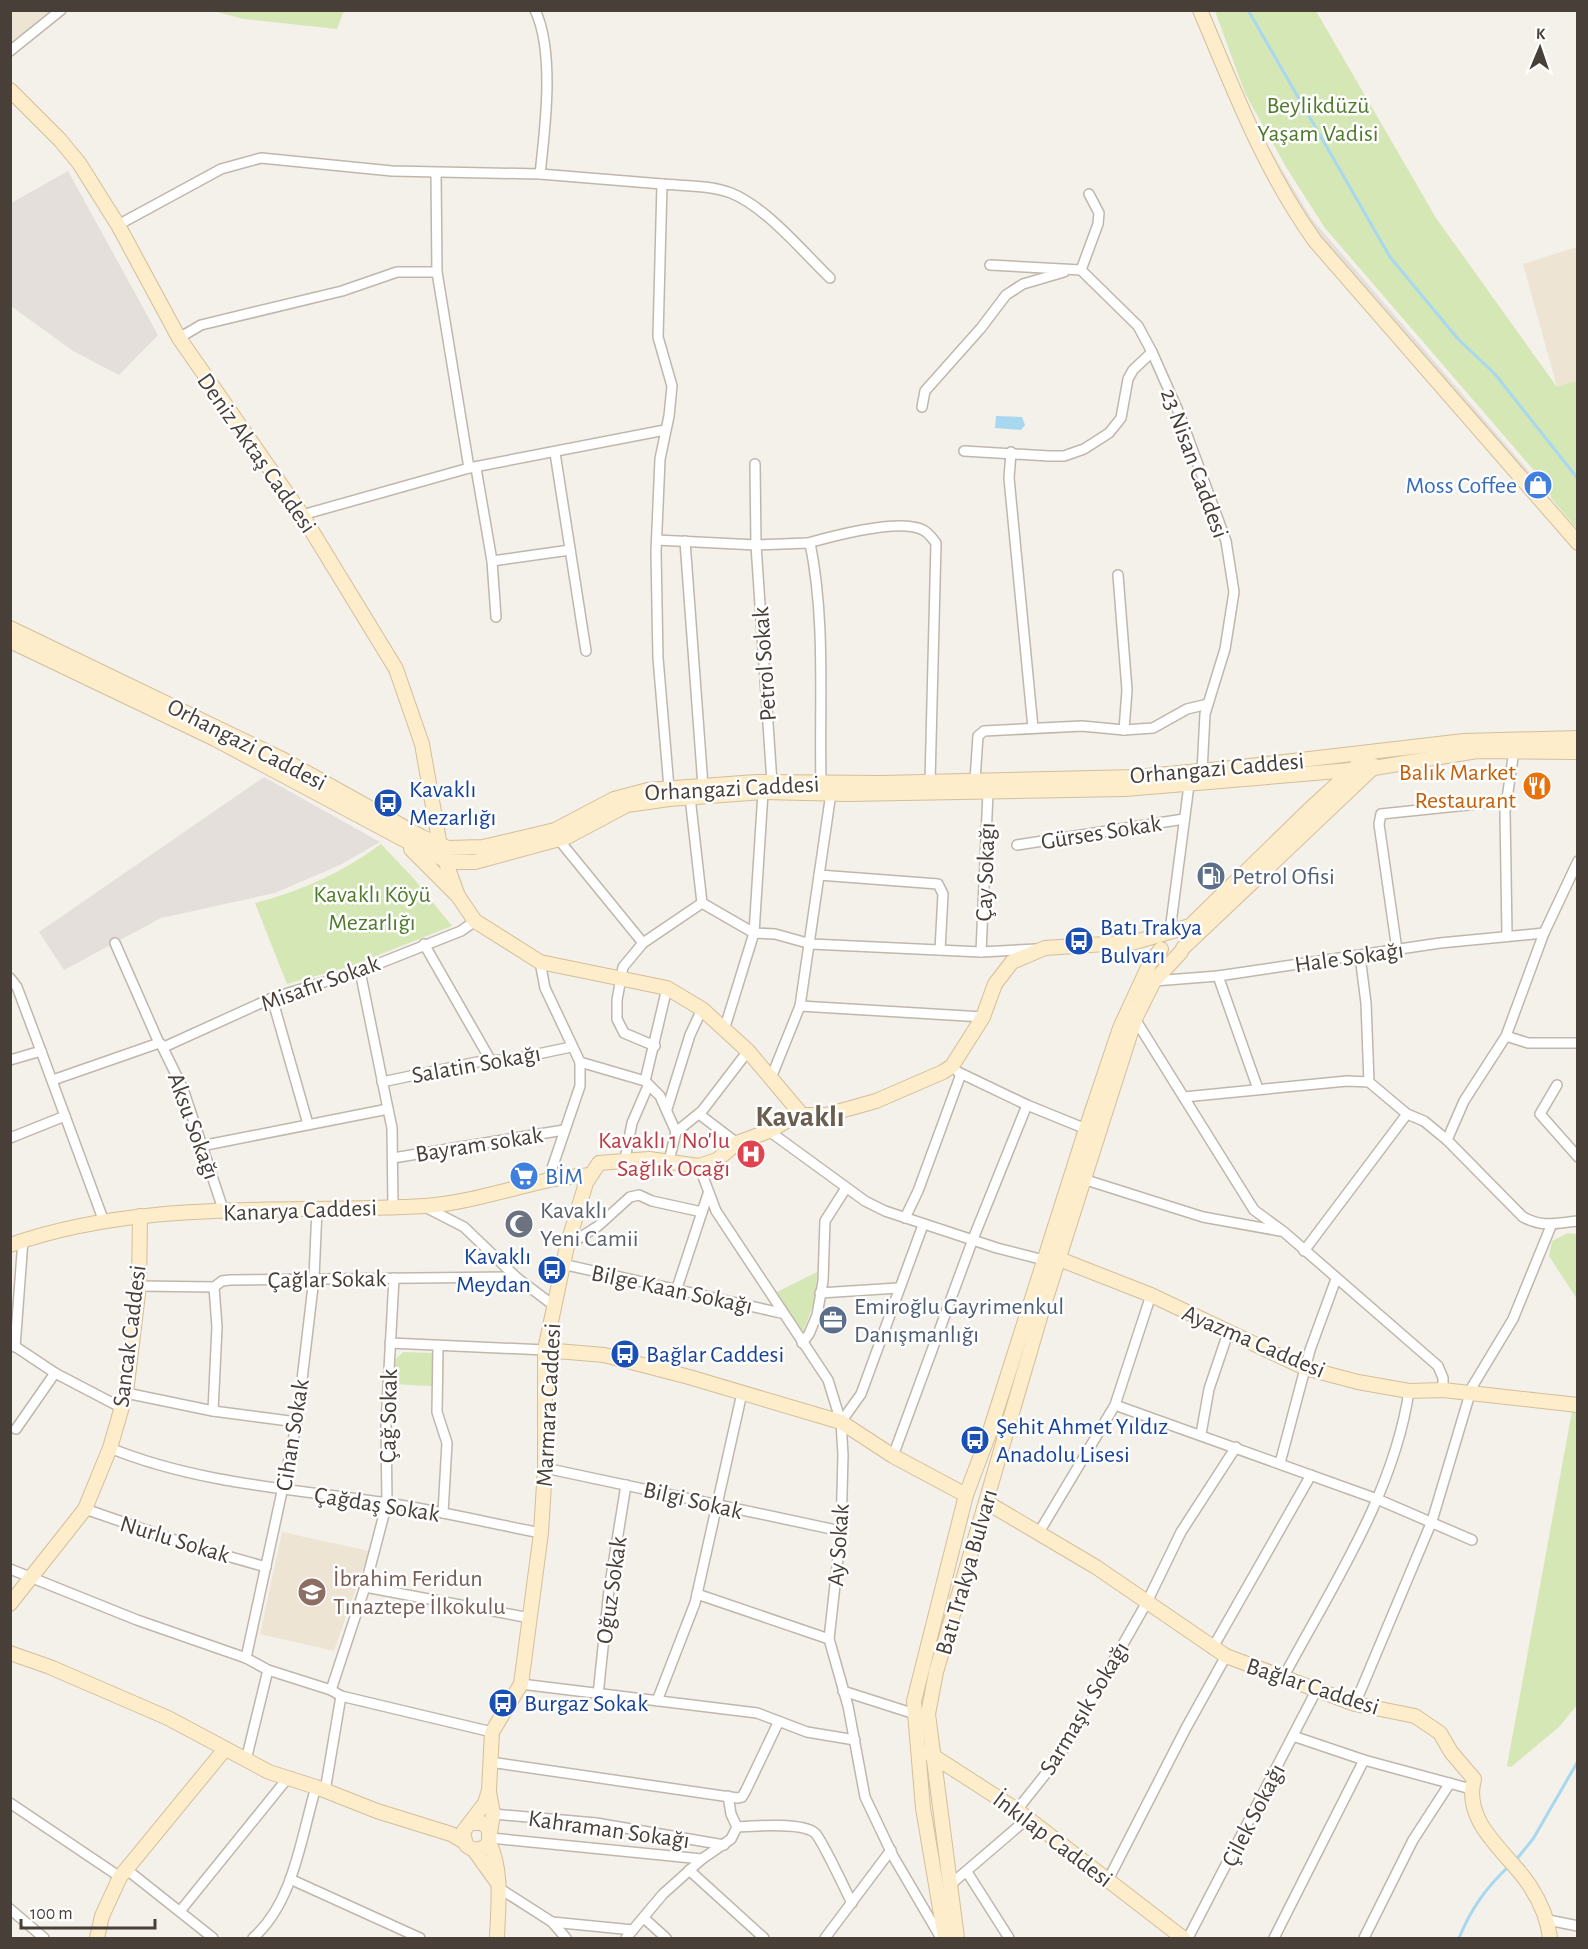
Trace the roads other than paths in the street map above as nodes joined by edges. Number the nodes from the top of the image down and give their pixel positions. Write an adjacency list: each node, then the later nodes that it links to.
1 (61, 10): 4 (street)
2 (535, 10): 7 (street)
3 (1200, 10): 28 (main road)
4 (10, 51)
5 (10, 90): 10 (main road, Deniz Aktaş Caddesi)
6 (436, 172): 7 (street); 10 (street); 13 (street)
7 (540, 174): 8 (street)
8 (662, 184): 14 (street); 18 (street)
9 (1089, 194): 12 (street)
10 (118, 225): 15 (main road, Deniz Aktaş Caddesi)
11 (990, 265): 12 (street)
12 (1076, 270): 16 (street, 23 Nisan Caddesi); 17 (street)
13 (436, 272): 15 (street); 23 (street)
14 (830, 278)
15 (179, 338): 24 (main road, Deniz Aktaş Caddesi)
16 (1152, 352): 20 (street); 38 (street, 23 Nisan Caddesi)
17 (922, 408)
18 (665, 430): 21 (street); 25 (street)
19 (964, 451): 20 (street)
20 (1011, 452): 39 (street)
21 (555, 453): 23 (street); 30 (street)
22 (755, 464): 29 (street, Petrol Sokak)
23 (473, 468): 24 (street); 31 (street)
24 (302, 515): 65 (main road, Deniz Aktaş Caddesi)
25 (657, 540): 26 (street); 55 (street)
26 (685, 541): 29 (street); 53 (street)
27 (808, 543): 29 (street); 51 (street); 56 (street)
28 (1578, 543)
29 (756, 545): 54 (street, Petrol Sokak)
30 (570, 550): 31 (street); 37 (street)
31 (492, 561): 33 (street)
32 (1118, 575): 40 (street)
33 (496, 617)
34 (10, 628): 36 (main road, Orhangazi Caddesi)
35 (10, 641): 36 (main road, Orhangazi Caddesi)
36 (41, 649): 47 (main road, Orhangazi Caddesi)
37 (586, 651)
38 (1208, 704): 40 (street); 48 (street, 23 Nisan Caddesi)
39 (1033, 728): 40 (street); 50 (street)
40 (1124, 730)
41 (1578, 738): 43 (main road)
42 (1514, 751): 44 (main road); 45 (main road); 60 (street)
43 (1372, 752): 45 (main road); 46 (main road, Batı Trakya Bulvarı); 48 (main road, Orhangazi Caddesi)
44 (1578, 752)
45 (1374, 768): 46 (main road); 83 (main road, Batı Trakya Bulvarı)
46 (1356, 769): 49 (main road, Orhangazi Caddesi); 59 (main road, Batı Trakya Bulvarı)
47 (290, 770): 62 (main road, Orhangazi Caddesi); 65 (main road, Orhangazi Caddesi)
48 (1202, 772): 50 (main road, Orhangazi Caddesi)
49 (1314, 773): 52 (main road, Orhangazi Caddesi); 59 (main road)
50 (975, 780): 51 (main road, Orhangazi Caddesi)
51 (930, 782): 56 (main road, Orhangazi Caddesi)
52 (1189, 784): 57 (main road, Orhangazi Caddesi); 61 (street)
53 (703, 786): 54 (main road, Orhangazi Caddesi); 55 (main road, Orhangazi Caddesi)
54 (768, 787): 56 (main road, Orhangazi Caddesi); 58 (main road, Orhangazi Caddesi); 73 (street, Petrol Sokak)
55 (669, 788): 65 (main road, Orhangazi Caddesi)
56 (826, 788): 57 (main road, Orhangazi Caddesi); 69 (street)
57 (988, 792): 85 (street, Çay Sokağı)
58 (690, 797): 63 (main road, Orhangazi Caddesi); 71 (street)
59 (1321, 799): 76 (main road, Batı Trakya Bulvarı)
60 (1506, 801): 75 (street); 84 (street)
61 (1184, 819): 64 (street, Gürses Sokak); 76 (street)
62 (398, 837): 66 (main road, Orhangazi Caddesi); 70 (main road)
63 (559, 840): 68 (main road, Orhangazi Caddesi); 78 (street)
64 (1017, 845)
65 (440, 846): 66 (main road, Deniz Aktaş Caddesi)
66 (445, 860): 68 (main road, Orhangazi Caddesi); 70 (main road, Deniz Aktaş Caddesi)
67 (1578, 861): 74 (street)
68 (470, 862): 70 (main road)
69 (819, 876): 80 (street); 82 (street)
70 (458, 896): 72 (main road)
71 (702, 903): 73 (street); 78 (street)
72 (475, 921): 79 (street, Misafir Sokak); 87 (main road)
73 (754, 933): 80 (street); 99 (street, Petrol Sokak)
74 (1544, 933): 75 (street, Hale Sokağı); 100 (street)
75 (1506, 935): 84 (street, Hale Sokağı)
76 (1165, 938): 81 (main road); 83 (main road); 83 (main road); 127 (main road, Batı Trakya Bulvarı)
77 (115, 943): 102 (street, Aksu Sokağı)
78 (643, 943): 90 (street)
79 (424, 944): 88 (street, Misafir Sokak); 108 (street)
80 (811, 944): 82 (street); 95 (street)
81 (1046, 948): 85 (street); 97 (main road)
82 (940, 950): 85 (street)
83 (1182, 950): 92 (main road, Batı Trakya Bulvarı)
84 (1397, 950): 86 (street, Hale Sokağı)
85 (981, 952)
86 (1360, 956): 89 (street, Hale Sokağı); 114 (street)
87 (540, 962): 90 (main road); 104 (street)
88 (360, 971): 94 (street, Misafir Sokak); 113 (street)
89 (1218, 976): 92 (street, Hale Sokağı); 117 (street)
90 (622, 977): 93 (main road); 103 (street)
91 (10, 978): 105 (street)
92 (1154, 981): 98 (main road, Batı Trakya Bulvarı)
93 (667, 988): 96 (main road); 103 (street)
94 (272, 998): 102 (street, Misafir Sokak); 126 (street)
95 (800, 1006): 97 (street); 111 (street)
96 (702, 1009): 99 (main road); 121 (street)
97 (983, 1017): 110 (main road)
98 (1135, 1019): 118 (street); 141 (main road, Batı Trakya Bulvarı)
99 (724, 1027): 106 (main road)
100 (1506, 1036): 101 (street); 132 (street)
101 (1578, 1043)
102 (162, 1045): 112 (street, Misafir Sokak); 134 (street, Aksu Sokağı)
103 (655, 1046): 115 (street)
104 (571, 1047): 108 (street, Salatin Sokağı); 109 (street)
105 (41, 1051): 107 (street); 112 (street)
106 (748, 1051): 111 (main road); 122 (street)
107 (10, 1060)
108 (491, 1061): 113 (street, Salatin Sokağı)
109 (580, 1062): 115 (street); 128 (street)
110 (957, 1070): 119 (street); 124 (main road); 152 (street)
111 (771, 1078): 124 (main road)
112 (53, 1080): 125 (street)
113 (382, 1082): 120 (street)
114 (1369, 1082): 117 (street); 123 (street)
115 (646, 1083): 121 (street); 137 (street)
116 (1557, 1085): 135 (street)
117 (1258, 1089): 118 (street)
118 (1184, 1097): 158 (street)
119 (1027, 1105): 127 (street); 159 (street)
120 (388, 1109): 126 (street); 136 (street)
121 (667, 1109): 130 (street)
122 (699, 1114): 130 (street); 133 (street)
123 (1407, 1114): 132 (street); 162 (street)
124 (802, 1115): 129 (main road)
125 (64, 1116): 131 (street); 153 (street)
126 (308, 1124): 134 (street)
127 (1086, 1129): 164 (main road, Batı Trakya Bulvarı)
128 (564, 1130): 136 (street, Bayram sokak); 142 (street)
129 (769, 1131): 133 (main road); 143 (street)
130 (676, 1132): 138 (street)
131 (10, 1138)
132 (1447, 1140): 156 (street)
133 (737, 1143): 139 (main road)
134 (201, 1146): 149 (street, Aksu Sokağı)
135 (1578, 1157)
136 (393, 1158): 147 (street)
137 (625, 1159): 138 (main road); 140 (main road)
138 (669, 1161): 139 (main road)
139 (699, 1166): 144 (street, Ay Sokak)
140 (590, 1175): 142 (main road, Kanarya Caddesi); 161 (main road, Marmara Caddesi)
141 (1083, 1179): 158 (street); 163 (main road, Batı Trakya Bulvarı)
142 (548, 1180): 145 (main road, Kanarya Caddesi)
143 (846, 1188): 152 (street); 174 (street)
144 (708, 1194): 150 (street); 177 (street, Ay Sokak)
145 (451, 1203): 146 (main road, Kanarya Caddesi); 157 (street)
146 (423, 1206): 147 (main road, Kanarya Caddesi); 157 (street)
147 (393, 1207): 148 (main road, Kanarya Caddesi)
148 (317, 1209): 149 (main road, Kanarya Caddesi); 167 (street, Cihan Sokak)
149 (224, 1212): 151 (main road, Kanarya Caddesi)
150 (702, 1212): 161 (street); 173 (street)
151 (140, 1216): 153 (main road, Kanarya Caddesi); 170 (main road, Sancak Caddesi)
152 (905, 1218): 155 (street)
153 (103, 1219): 160 (main road, Kanarya Caddesi)
154 (1578, 1221): 156 (street)
155 (923, 1225): 159 (street); 172 (street)
156 (1551, 1226): 190 (street)
157 (464, 1227): 166 (street)
158 (1284, 1232): 162 (street)
159 (973, 1239): 164 (street); 201 (street)
160 (17, 1243): 181 (street)
161 (567, 1246): 165 (main road, Marmara Caddesi)
162 (1304, 1251): 169 (street)
163 (1059, 1259): 164 (main road, Ayazma Caddesi); 175 (main road, Ayazma Caddesi); 209 (main road, Batı Trakya Bulvarı)
164 (1044, 1260): 207 (main road, Batı Trakya Bulvarı)
165 (562, 1264): 173 (street, Bilge Kaan Sokağı); 176 (main road, Marmara Caddesi)
166 (516, 1277): 168 (street, Çağlar Sokak); 176 (street)
167 (314, 1278): 168 (street, Çağlar Sokak); 171 (street, Çağlar Sokak); 195 (street, Cihan Sokak)
168 (394, 1278): 179 (street, Çağ Sokak)
169 (1336, 1279): 184 (street); 186 (street)
170 (139, 1286): 171 (street, Çağlar Sokak); 188 (main road, Sancak Caddesi)
171 (214, 1287): 194 (street)
172 (898, 1288): 174 (street); 196 (street)
173 (676, 1291): 177 (street, Bilge Kaan Sokağı)
174 (820, 1293): 180 (street)
175 (1150, 1295): 178 (main road, Ayazma Caddesi); 191 (street)
176 (554, 1305): 183 (main road, Marmara Caddesi)
177 (781, 1313): 180 (street, Ay Sokak)
178 (1228, 1333): 184 (main road, Ayazma Caddesi); 198 (street)
179 (390, 1343): 182 (street); 210 (street, Çağ Sokak)
180 (802, 1343): 196 (street, Ay Sokak)
181 (13, 1345): 185 (street)
182 (438, 1347): 183 (street); 213 (street)
183 (545, 1350): 189 (main road); 203 (main road, Marmara Caddesi)
184 (1305, 1368): 187 (main road, Ayazma Caddesi); 202 (street)
185 (55, 1373): 193 (street); 197 (street)
186 (1443, 1390): 187 (main road, Ayazma Caddesi); 190 (main road, Ayazma Caddesi)
187 (1409, 1391): 208 (street)
188 (126, 1393): 193 (main road, Sancak Caddesi); 194 (street)
189 (742, 1393): 196 (main road); 211 (street)
190 (1469, 1395): 192 (main road, Ayazma Caddesi); 214 (street)
191 (1115, 1405): 198 (street); 217 (street)
192 (1578, 1405)
193 (122, 1408): 200 (main road, Sancak Caddesi)
194 (213, 1411): 195 (street)
195 (297, 1422): 206 (street, Cihan Sokak)
196 (841, 1422): 201 (main road); 215 (street, Ay Sokak)
197 (16, 1429)
198 (1201, 1434): 199 (street)
199 (1236, 1447): 202 (street); 224 (street, Sarmaşık Sokağı)
200 (110, 1448): 206 (street, Çağdaş Sokak); 212 (main road, Sancak Caddesi)
201 (893, 1456): 207 (main road)
202 (1280, 1463): 204 (street)
203 (545, 1468): 205 (street, Bilgi Sokak); 216 (main road, Marmara Caddesi)
204 (1311, 1475): 208 (street); 228 (street)
205 (626, 1485): 211 (street, Bilgi Sokak); 238 (street, Oğuz Sokak)
206 (284, 1491): 210 (street, Çağdaş Sokak); 219 (street, Cihan Sokak)
207 (966, 1495): 209 (main road); 242 (main road, Batı Trakya Bulvarı)
208 (1377, 1499): 214 (street); 233 (street)
209 (986, 1502): 217 (main road, Bağlar Caddesi); 242 (main road, Batı Trakya Bulvarı)
210 (387, 1503): 213 (street, Çağdaş Sokak); 222 (street, Çağ Sokak)
211 (716, 1506): 215 (street, Bilgi Sokak); 223 (street)
212 (85, 1509): 219 (street, Nurlu Sokak); 221 (main road, Sancak Caddesi)
213 (443, 1514): 216 (street, Çağdaş Sokak)
214 (1432, 1521): 218 (street); 241 (street)
215 (841, 1531): 227 (street, Ay Sokak)
216 (541, 1533): 226 (main road, Marmara Caddesi)
217 (1038, 1534): 224 (main road, Bağlar Caddesi)
218 (1472, 1540)
219 (266, 1567): 231 (street, Cihan Sokak)
220 (10, 1569): 221 (street)
221 (32, 1578): 225 (main road, Sancak Caddesi); 231 (street)
222 (365, 1587): 226 (street); 235 (street, Çağ Sokak)
223 (697, 1594): 227 (street); 240 (street)
224 (1147, 1602): 228 (main road, Bağlar Caddesi); 261 (street, Sarmaşık Sokağı)
225 (10, 1604)
226 (530, 1618): 234 (main road, Marmara Caddesi)
227 (829, 1639): 236 (street, Ay Sokak)
228 (1212, 1649): 230 (main road, Bağlar Caddesi)
229 (10, 1653): 247 (main road)
230 (1226, 1656): 233 (main road, Bağlar Caddesi); 272 (street)
231 (246, 1658): 232 (street)
232 (268, 1670): 235 (street); 250 (street)
233 (1283, 1678): 237 (main road, Bağlar Caddesi)
234 (521, 1684): 238 (street); 244 (main road, Marmara Caddesi)
235 (331, 1690): 239 (street)
236 (843, 1691): 242 (street); 246 (street, Ay Sokak)
237 (1316, 1691): 241 (main road, Bağlar Caddesi); 245 (street, Çilek Sokağı)
238 (598, 1695): 240 (street)
239 (341, 1696): 244 (street); 255 (street)
240 (657, 1701): 243 (street)
241 (1355, 1704): 256 (main road, Bağlar Caddesi)
242 (922, 1716): 248 (main road, Batı Trakya Bulvarı); 249 (main road, Batı Trakya Bulvarı)
243 (778, 1723): 246 (street); 258 (street)
244 (492, 1732): 252 (main road, Marmara Caddesi)
245 (1293, 1736): 251 (street); 300 (street, Çilek Sokağı)
246 (855, 1740): 266 (street, Ay Sokak)
247 (225, 1749): 250 (main road); 270 (main road)
248 (917, 1749): 249 (main road, İnkılap Caddesi); 297 (main road, Batı Trakya Bulvarı)
249 (933, 1754): 261 (main road, İnkılap Caddesi); 274 (main road, Batı Trakya Bulvarı)
250 (246, 1760): 253 (main road)
251 (1364, 1760): 254 (street); 301 (street)
252 (490, 1762): 257 (main road, Marmara Caddesi); 258 (street)
253 (287, 1779): 255 (main road); 277 (street)
254 (1450, 1783): 256 (street); 302 (street)
255 (321, 1789): 263 (main road); 271 (street)
256 (1471, 1789): 279 (main road, Bağlar Caddesi)
257 (489, 1790): 260 (main road, Marmara Caddesi); 263 (main road, Marmara Caddesi)
258 (728, 1796): 262 (street)
259 (10, 1803): 270 (street)
260 (493, 1814): 264 (main road, Marmara Caddesi); 265 (street, Kahraman Sokağı)
261 (1022, 1815): 269 (street, Sarmaşık Sokağı); 272 (main road, İnkılap Caddesi)
262 (736, 1827): 265 (street); 275 (street)
263 (469, 1836): 264 (main road); 264 (main road); 273 (main road)
264 (490, 1838): 267 (street); 273 (main road, Marmara Caddesi)
265 (724, 1845): 267 (street)
266 (891, 1850): 275 (street); 297 (street, Ay Sokak)
267 (702, 1859): 268 (street)
268 (689, 1870): 278 (street); 295 (street)
269 (968, 1872): 274 (street, Sarmaşık Sokağı); 299 (street)
270 (123, 1873): 277 (street); 286 (main road)
271 (290, 1879): 281 (street); 290 (street)
272 (1108, 1880): 284 (main road, İnkılap Caddesi)
273 (498, 1885): 280 (street); 291 (main road, Marmara Caddesi)
274 (950, 1885): 298 (main road, Batı Trakya Bulvarı)
275 (852, 1904): 296 (street)
276 (10, 1909): 285 (street)
277 (181, 1910): 287 (street)
278 (645, 1919): 283 (street); 294 (street)
279 (1548, 1920): 282 (street); 303 (main road, Bağlar Caddesi)
280 (552, 1922): 283 (street); 292 (street)
281 (270, 1924): 288 (street); 289 (street)
282 (1578, 1926)
283 (633, 1930): 293 (street)
284 (1175, 1936)
285 (44, 1938)
286 (97, 1938)
287 (213, 1938)
288 (254, 1938)
289 (268, 1938)
290 (420, 1938)
291 (497, 1938)
292 (566, 1938)
293 (626, 1938)
294 (666, 1938)
295 (764, 1938)
296 (825, 1938)
297 (943, 1938)
298 (957, 1938)
299 (1009, 1938)
300 (1188, 1938)
301 (1274, 1938)
302 (1364, 1938)
303 (1550, 1938)

